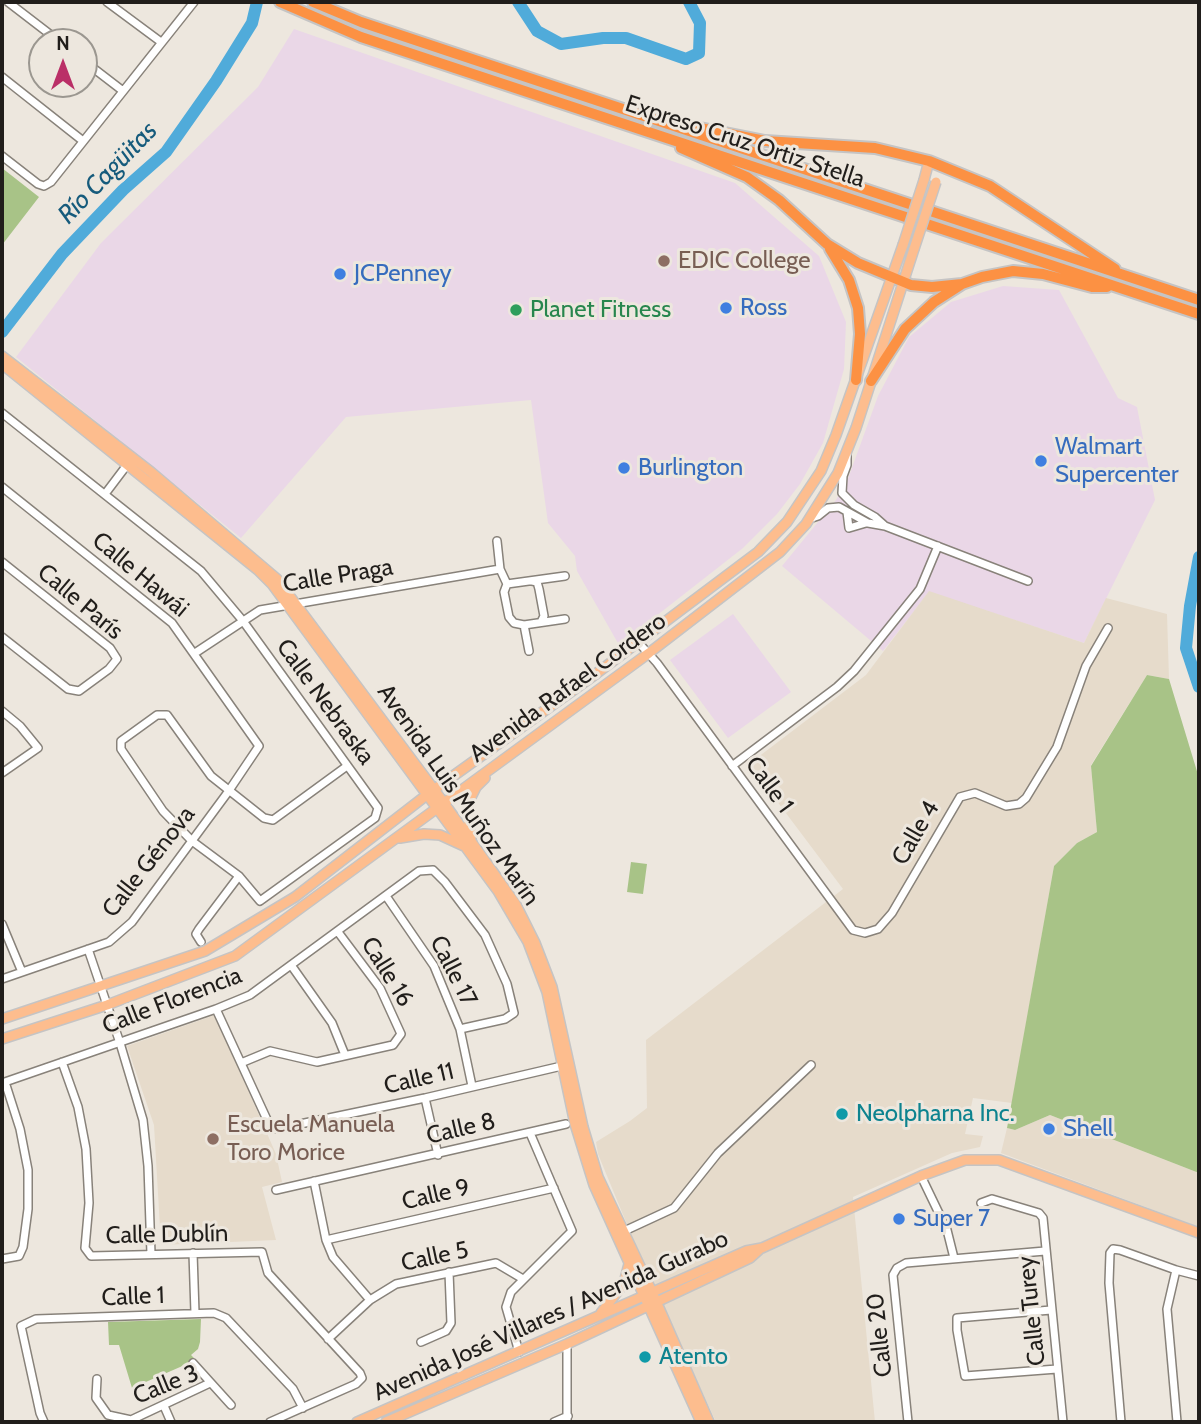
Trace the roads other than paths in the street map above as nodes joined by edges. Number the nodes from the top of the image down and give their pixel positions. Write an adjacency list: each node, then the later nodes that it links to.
1 (8, 2): 6 (street)
2 (107, 2): 7 (street)
3 (194, 2): 7 (street)
4 (313, 2): 11 (highway, Expreso Cruz Ortiz Stella)
5 (282, 3): 12 (highway, Expreso Cruz Ortiz Stella)
6 (42, 28)
7 (161, 42): 10 (street)
8 (98, 72): 10 (street)
9 (2, 77): 13 (street)
10 (122, 91): 13 (street)
11 (666, 123): 15 (highway); 18 (highway, Expreso Cruz Ortiz Stella)
12 (660, 136): 17 (highway); 22 (highway, Expreso Cruz Ortiz Stella)
13 (83, 141): 14 (street)
14 (2, 156)
15 (929, 161): 16 (highway); 19 (main road, Avenida Rafael Cordero, bridge)
16 (942, 166): 18 (highway); 20 (main road, Avenida Rafael Cordero, bridge)
17 (827, 244): 19 (highway); 28 (highway)
18 (1122, 274): 23 (highway, Expreso Cruz Ortiz Stella)
19 (891, 278): 20 (highway); 28 (main road, Avenida Rafael Cordero)
20 (903, 282): 21 (highway); 29 (main road, Avenida Rafael Cordero)
21 (962, 284): 22 (highway); 29 (highway)
22 (1119, 287): 24 (highway, Expreso Cruz Ortiz Stella)
23 (1199, 300)
24 (1199, 314)
25 (2, 356): 27 (main road, Avenida Luis Muñoz Marín)
26 (2, 364): 27 (main road, Avenida Luis Muñoz Marín)
27 (14, 369): 32 (main road, Avenida Luis Muñoz Marín)
28 (856, 380): 54 (main road, Avenida Rafael Cordero)
29 (871, 381): 31 (main road, Avenida Rafael Cordero)
30 (2, 413): 34 (street, Calle Nebraska)
31 (846, 455): 36 (main road, Avenida Rafael Cordero); 38 (street)
32 (130, 461): 34 (street); 47 (main road, Avenida Luis Muñoz Marín)
33 (2, 487): 56 (street, Calle Hawái)
34 (105, 494): 49 (street, Calle Nebraska)
35 (847, 512): 36 (street); 37 (street); 37 (street)
36 (809, 519): 57 (main road, Avenida Rafael Cordero)
37 (868, 523): 38 (street)
38 (885, 526): 40 (street)
39 (497, 541): 42 (street)
40 (938, 546): 45 (street); 62 (street)
41 (2, 562): 53 (street, Calle París)
42 (500, 569): 46 (street); 47 (street, Calle Praga)
43 (565, 576): 44 (street)
44 (531, 581): 46 (street); 50 (street)
45 (1028, 581)
46 (507, 584): 51 (street)
47 (292, 603): 49 (street, Calle Praga); 65 (main road, Avenida Luis Muñoz Marín)
48 (565, 619): 50 (street)
49 (243, 621): 56 (street, Calle Praga); 61 (street, Calle Nebraska)
50 (541, 622): 51 (street)
51 (524, 625): 55 (street)
52 (1108, 628): 73 (street, Calle 4)
53 (2, 637)
54 (638, 642): 57 (street, Calle 1); 65 (main road, Avenida Rafael Cordero)
55 (529, 651)
56 (195, 653): 59 (street, Calle Hawái)
57 (649, 653): 60 (main road, Avenida Rafael Cordero); 62 (street, Calle 1)
58 (2, 711): 63 (street)
59 (259, 746): 64 (street, Calle Génova)
60 (501, 761): 66 (main road, Avenida Rafael Cordero); 69 (main road)
61 (347, 766): 64 (street); 70 (street, Calle Nebraska)
62 (732, 766): 73 (street, Calle 1)
63 (2, 773)
64 (229, 792): 68 (street, Calle Génova); 68 (street)
65 (431, 792): 66 (main road, Avenida Luis Muñoz Marín); 80 (main road, Avenida Rafael Cordero)
66 (441, 806): 67 (main road, Avenida Rafael Cordero); 69 (main road, Avenida Luis Muñoz Marín)
67 (395, 840): 69 (main road); 81 (main road, Avenida Rafael Cordero)
68 (192, 841): 70 (street); 76 (street, Calle Génova)
69 (469, 844): 90 (main road, Avenida Luis Muñoz Marín)
70 (239, 876): 75 (street)
71 (386, 896): 74 (street, Calle Florencia); 84 (street, Calle 17); 84 (street, Calle Florencia)
72 (2, 924): 78 (street)
73 (878, 929)
74 (338, 932): 77 (street, Calle Florencia); 87 (street, Calle 16)
75 (201, 942)
76 (88, 950): 78 (street, Calle Génova); 80 (street)
77 (291, 965): 82 (street, Calle Florencia); 87 (street)
78 (22, 972): 79 (street, Calle Génova)
79 (2, 979)
80 (100, 985): 81 (street); 83 (main road, Avenida Rafael Cordero)
81 (107, 1005): 85 (main road, Avenida Rafael Cordero); 86 (street)
82 (216, 1009): 86 (street, Calle Florencia); 89 (street)
83 (2, 1019)
84 (460, 1029): 93 (street, Calle 17)
85 (2, 1039)
86 (120, 1043): 88 (street, Calle Florencia); 108 (street)
87 (345, 1055): 89 (street)
88 (62, 1062): 92 (street, Calle Florencia); 108 (street, Calle Dublín)
89 (241, 1063): 94 (street, Calle 11)
90 (566, 1065): 93 (street, Calle 11); 103 (main road, Avenida Luis Muñoz Marín)
91 (811, 1065): 103 (street)
92 (3, 1082): 110 (street)
93 (472, 1086): 94 (street, Calle 11)
94 (425, 1098): 97 (street)
95 (566, 1124): 96 (street, Calle 8)
96 (530, 1133): 97 (street, Calle 8); 100 (street, Calle 8)
97 (438, 1154): 99 (street, Calle 8)
98 (921, 1176): 104 (main road, Avenida José Villares / Avenida Gurabo); 109 (street); 117 (main road, Avenida José Villares / Avenida Gurabo)
99 (313, 1181): 101 (street, Calle 8); 105 (street)
100 (554, 1188): 105 (street, Calle 9); 116 (street, Calle 8)
101 (276, 1190)
102 (981, 1203): 106 (street, Calle Turey)
103 (619, 1233): 111 (main road, Avenida Luis Muñoz Marín); 114 (main road, Avenida Luis Muñoz Marín)
104 (1199, 1233)
105 (326, 1240): 119 (street)
106 (1045, 1251): 109 (street, Calle 20); 121 (street, Calle Turey)
107 (193, 1253): 108 (street, Calle Dublín); 122 (street); 126 (street, Calle Dublín)
108 (152, 1254)
109 (954, 1258): 146 (street, Calle 20)
110 (2, 1259)
111 (629, 1264): 118 (main road, Avenida Luis Muñoz Marín); 123 (main road)
112 (1176, 1270): 115 (street); 148 (street); 149 (street)
113 (449, 1272): 116 (street, Calle 5); 119 (street, Calle 5); 127 (street)
114 (643, 1275): 117 (main road); 118 (main road, Avenida Luis Muñoz Marín)
115 (1199, 1276)
116 (523, 1279): 129 (street, Calle 8)
117 (679, 1286): 118 (main road, Avenida José Villares / Avenida Gurabo); 120 (main road, Avenida José Villares / Avenida Gurabo); 125 (main road)
118 (648, 1294): 120 (main road, Avenida Luis Muñoz Marín); 123 (main road, Avenida José Villares / Avenida Gurabo)
119 (370, 1300): 126 (street, Calle 5)
120 (653, 1304): 124 (main road, Avenida José Villares / Avenida Gurabo); 125 (main road, Avenida Luis Muñoz Marín)
121 (1051, 1310): 131 (street, Calle Turey); 131 (street)
122 (195, 1313): 136 (street, Calle 1); 138 (street, Calle 1)
123 (599, 1316): 129 (main road, Avenida José Villares / Avenida Gurabo)
124 (622, 1318): 125 (main road); 128 (main road, Avenida José Villares / Avenida Gurabo)
125 (660, 1322): 144 (main road, Avenida Luis Muñoz Marín); 145 (main road, Avenida Luis Muñoz Marín)
126 (328, 1339): 136 (street, Calle Dublín)
127 (421, 1342)
128 (567, 1344): 137 (street); 142 (main road, Avenida José Villares / Avenida Gurabo)
129 (519, 1352): 141 (main road, Avenida José Villares / Avenida Gurabo)
130 (193, 1363): 133 (street)
131 (1057, 1369): 147 (street, Calle Turey)
132 (97, 1379): 135 (street, Calle 3)
133 (211, 1383): 134 (street, Calle 3); 135 (street, Calle 3)
134 (231, 1405)
135 (164, 1406): 139 (street)
136 (303, 1408): 140 (street)
137 (567, 1419): 143 (street)
138 (44, 1422)
139 (171, 1422)
140 (270, 1422)
141 (357, 1422)
142 (386, 1422)
143 (554, 1422)
144 (701, 1422)
145 (709, 1422)
146 (908, 1422)
147 (1063, 1422)
148 (1119, 1422)
149 (1177, 1422)

